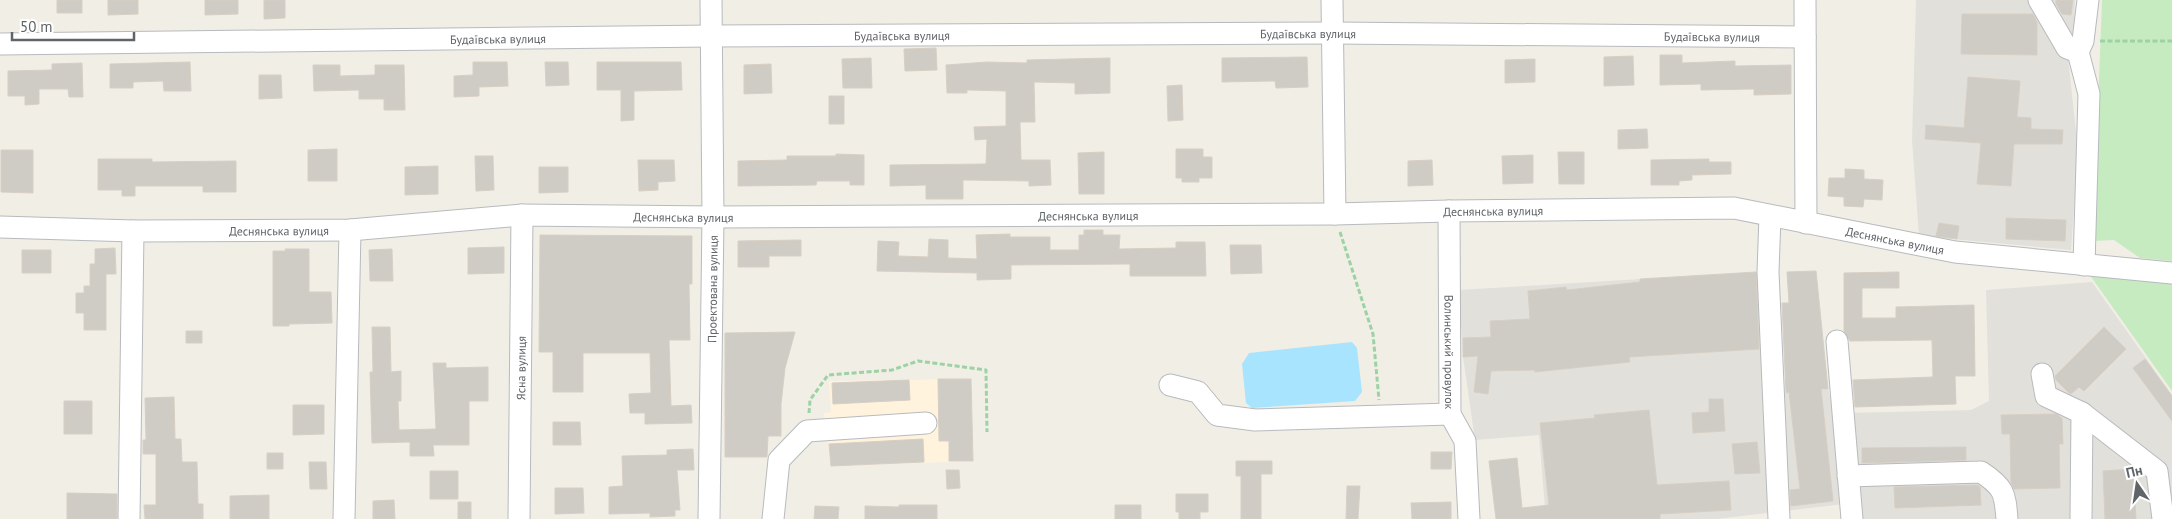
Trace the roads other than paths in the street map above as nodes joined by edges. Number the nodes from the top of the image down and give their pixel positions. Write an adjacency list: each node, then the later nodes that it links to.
1 (711, 0): 7 (street, Проектована вулиця)
2 (1332, 0): 6 (street)
3 (1805, 0): 8 (street)
4 (2039, 0): 10 (street)
5 (2088, 0): 10 (street)
6 (1332, 33): 7 (street, Будаївська вулиця); 8 (street, Будаївська вулиця); 12 (street)
7 (712, 36): 9 (street, Будаївська вулиця); 15 (street, Проектована вулиця)
8 (1805, 37): 16 (street)
9 (0, 44)
10 (2080, 46): 20 (street)
11 (1449, 211): 12 (street, Деснянська вулиця); 14 (street, Деснянська вулиця); 26 (street, Волинський провулок)
12 (1335, 214): 15 (street, Деснянська вулиця)
13 (522, 216): 15 (street, Деснянська вулиця); 18 (street, Деснянська вулиця); 32 (street, Ясна вулиця)
14 (1770, 216): 16 (street, Деснянська вулиця); 36 (street)
15 (713, 217): 33 (street, Проектована вулиця)
16 (1806, 223): 20 (street, Деснянська вулиця)
17 (0, 228): 19 (street, Деснянська вулиця)
18 (350, 230): 19 (street, Деснянська вулиця); 31 (street)
19 (134, 231): 30 (street)
20 (2084, 265): 21 (street, Деснянська вулиця)
21 (2172, 273)
22 (1836, 341): 28 (street)
23 (2042, 374): 25 (street)
24 (1170, 385): 26 (street)
25 (2082, 413): 38 (street); 39 (street)
26 (1450, 414): 35 (street, Волинський провулок)
27 (926, 423): 34 (street)
28 (1848, 476): 29 (street); 37 (street)
29 (1846, 518)
30 (129, 519)
31 (344, 519)
32 (519, 519)
33 (709, 519)
34 (773, 519)
35 (1469, 519)
36 (1779, 519)
37 (2007, 519)
38 (2080, 519)
39 (2163, 519)

